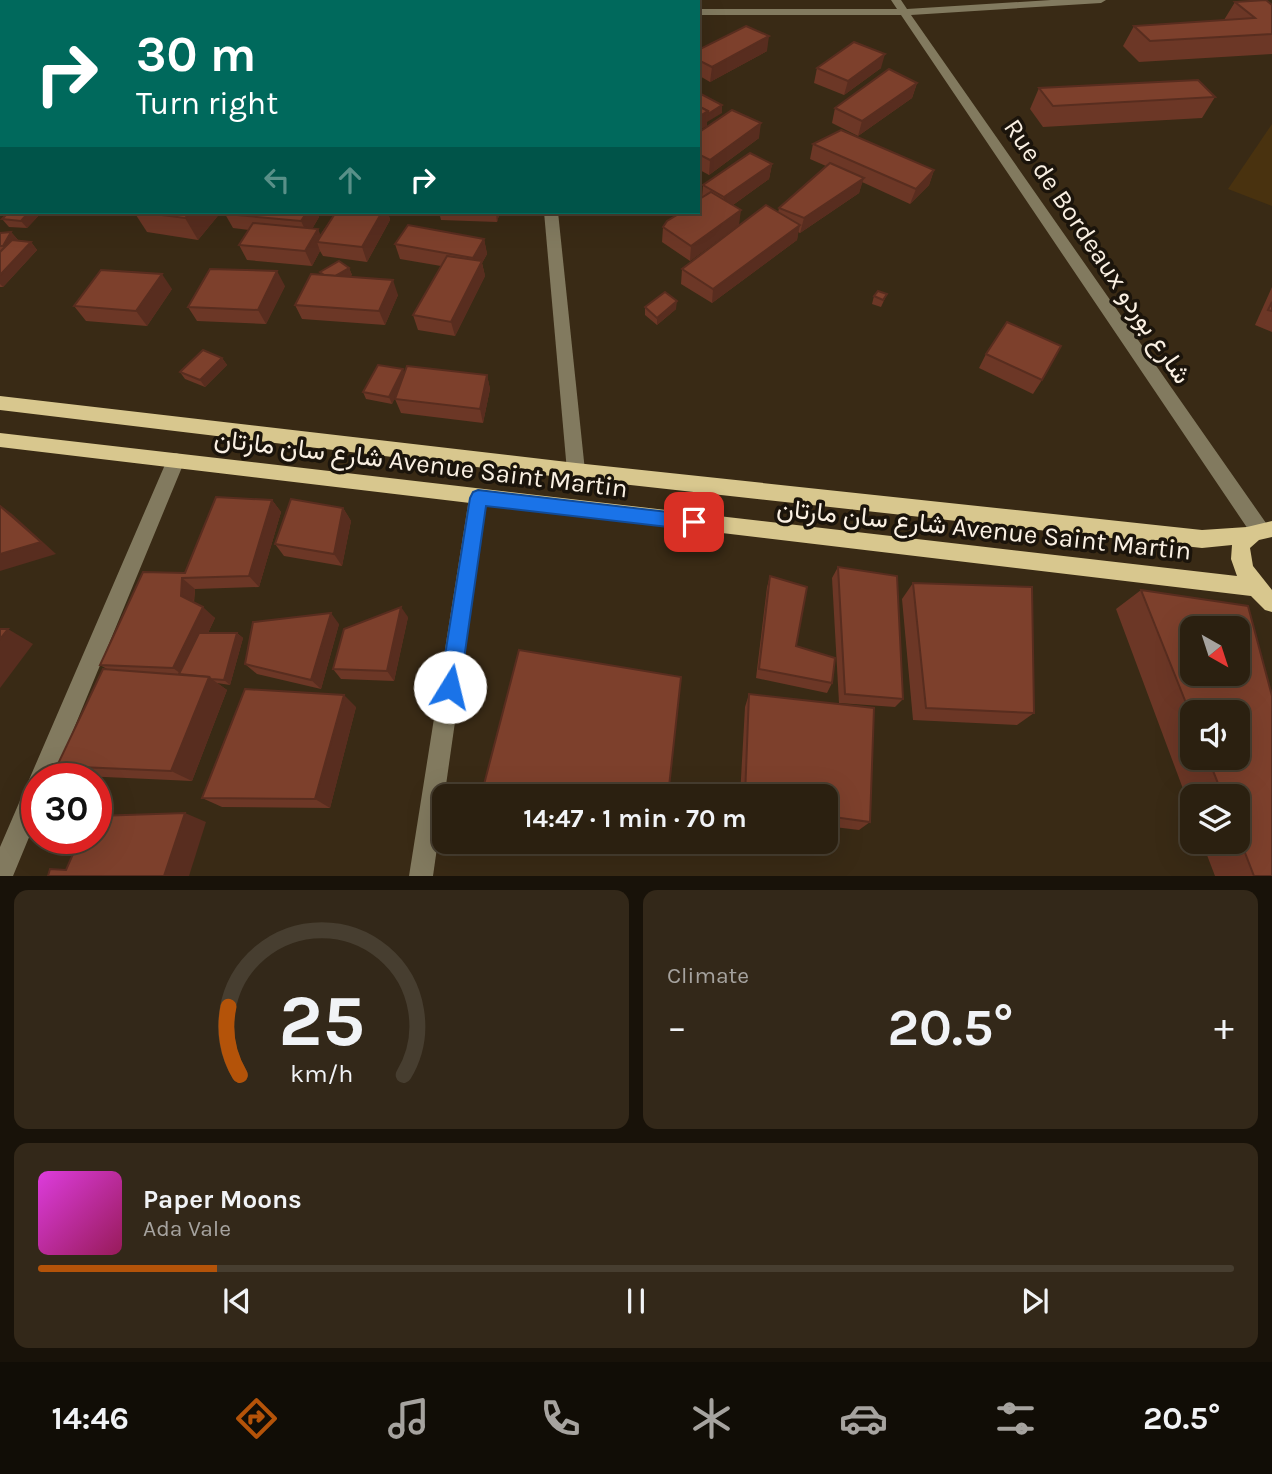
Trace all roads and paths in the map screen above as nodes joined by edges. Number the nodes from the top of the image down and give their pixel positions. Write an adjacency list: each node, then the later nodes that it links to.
1 (1101, 0): 2 (street)
2 (900, 6): 3 (street); 10 (street, Rue de Bordeaux شارع بوردو)
3 (700, 12)
4 (551, 214): 8 (street)
5 (0, 403): 8 (main road, شارع سان مارتان Avenue Saint Martin)
6 (0, 440): 7 (main road, شارع سان مارتان Avenue Saint Martin)
7 (176, 460): 9 (main road, شارع سان مارتان Avenue Saint Martin); 13 (street)
8 (576, 471): 10 (main road, شارع سان مارتان Avenue Saint Martin)
9 (478, 498): 11 (main road, شارع سان مارتان Avenue Saint Martin); 16 (street)
10 (1259, 531): 11 (main road)
11 (1253, 587): 12 (main road)
12 (1272, 603)
13 (48, 763)
14 (21, 828): 15 (street)
15 (1, 876)
16 (421, 876)

